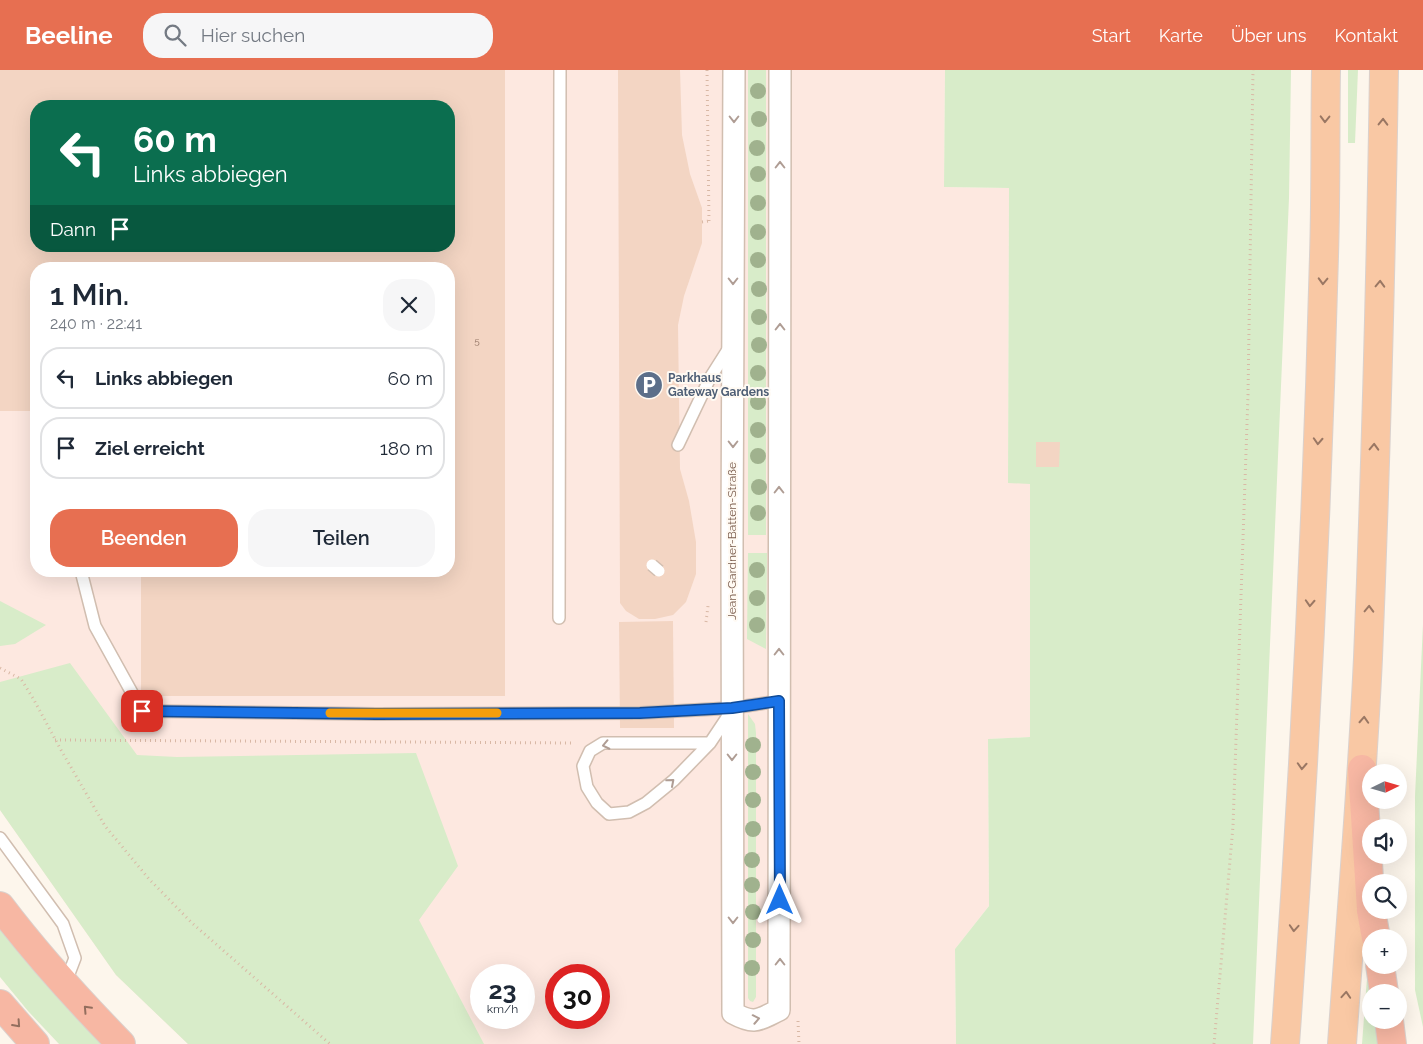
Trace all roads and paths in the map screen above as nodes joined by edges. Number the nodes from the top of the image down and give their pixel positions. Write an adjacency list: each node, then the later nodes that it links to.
1 (560, 70): 12 (lane)
2 (734, 70): 9 (street, Jean-Gardner-Batten-Straße, one-way to 9)
3 (780, 70): 14 (street, one-way to 3)
4 (1253, 70): 31 (path)
5 (1326, 70): 32 (highway, one-way to 32)
6 (1384, 70): 19 (highway, one-way to 6)
7 (709, 221): 8 (path)
8 (702, 222)
9 (733, 342): 10 (lane); 15 (street, Jean-Gardner-Batten-Straße, one-way to 15)
10 (678, 445)
11 (83, 577): 15 (lane)
12 (559, 618)
13 (0, 668): 16 (path)
14 (779, 701): 15 (lane); 15 (street, Jean-Gardner-Batten-Straße, one-way to 14)
15 (732, 708): 18 (lane)
16 (55, 740): 17 (path); 30 (path)
17 (604, 743): 18 (lane, one-way to 17); 18 (lane, one-way to 18)
18 (710, 743)
19 (1362, 764)
20 (1362, 769): 33 (highway, one-way to 20)
21 (1365, 809): 23 (highway)
22 (0, 838): 25 (lane)
23 (1369, 874)
24 (0, 906): 25 (highway)
25 (64, 985): 29 (highway, one-way to 25)
26 (0, 1004): 28 (highway, one-way to 28)
27 (1390, 1029): 34 (highway)
28 (35, 1044)
29 (121, 1044)
30 (330, 1044)
31 (1214, 1044)
32 (1285, 1044)
33 (1342, 1044)
34 (1392, 1044)

